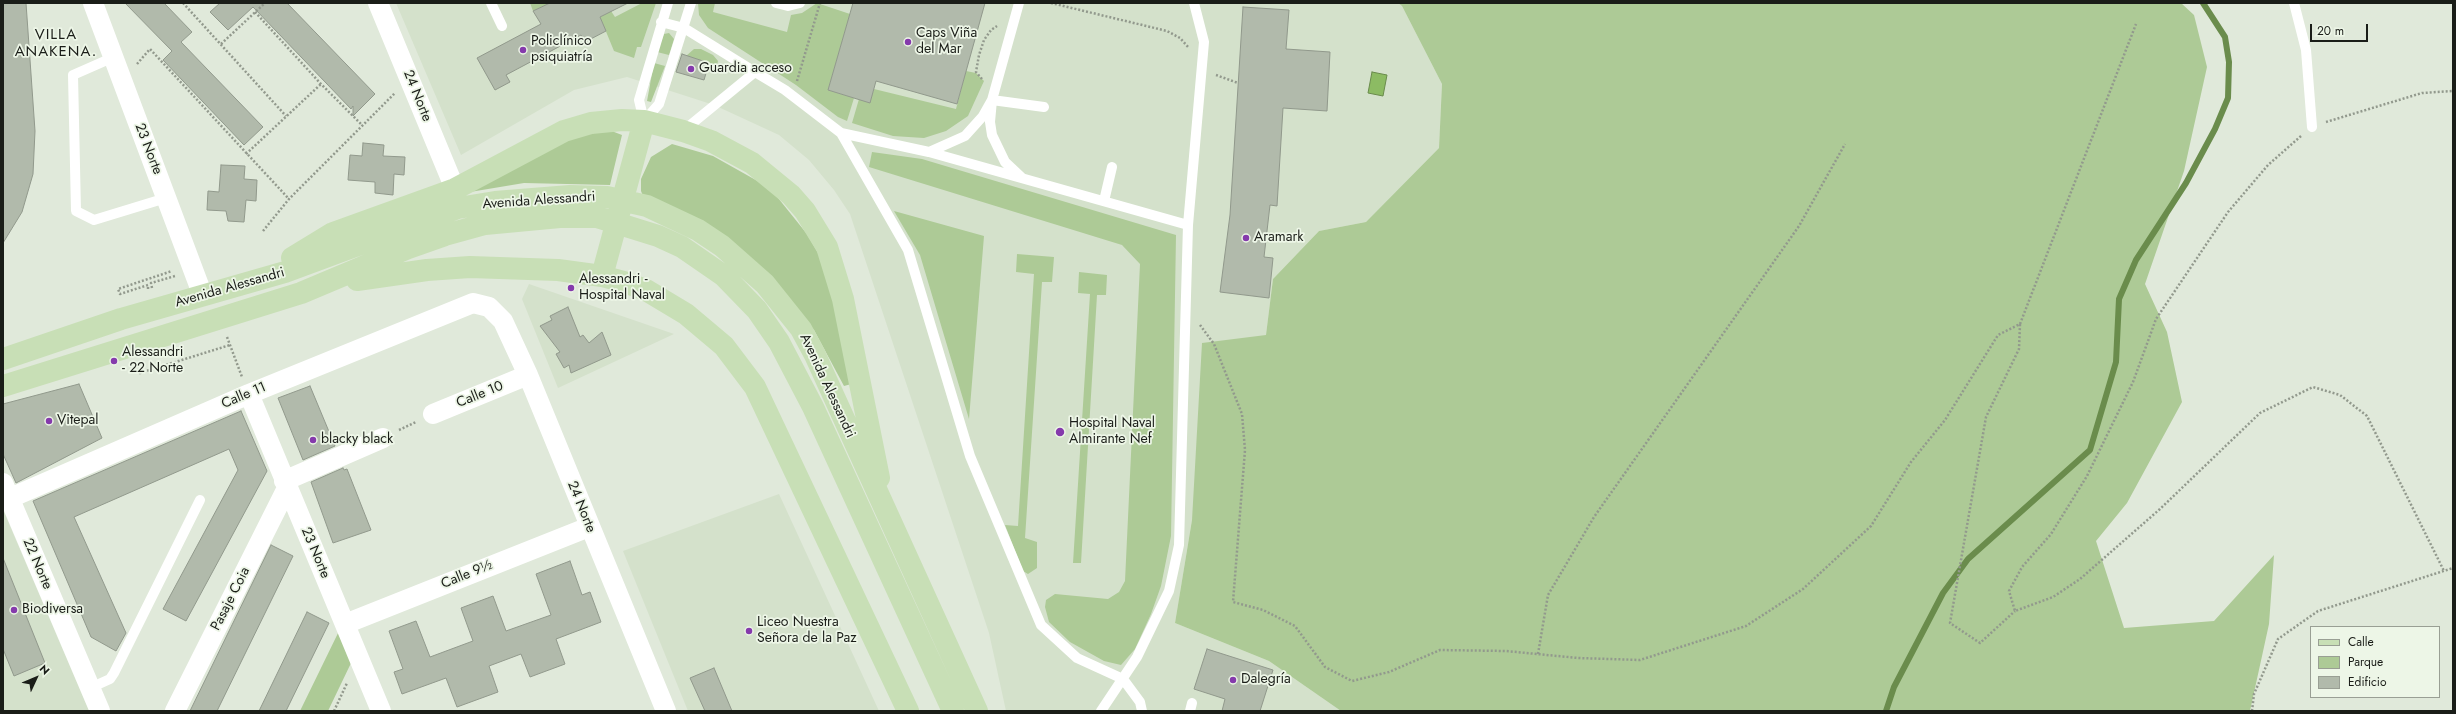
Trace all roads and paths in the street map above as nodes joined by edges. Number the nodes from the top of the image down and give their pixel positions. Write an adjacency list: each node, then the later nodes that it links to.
1 (93, 3): 22 (street, 23 Norte)
2 (183, 3): 21 (path)
3 (265, 3): 15 (path)
4 (378, 3): 26 (street, 24 Norte)
5 (491, 3): 19 (lane)
6 (668, 3): 17 (lane)
7 (691, 3): 20 (lane)
8 (776, 3): 9 (lane)
9 (800, 3)
10 (820, 3): 30 (path)
11 (1019, 3): 32 (lane)
12 (1051, 3): 23 (path)
13 (1194, 3): 23 (lane)
14 (2294, 3): 37 (lane)
15 (255, 12): 21 (path); 29 (path)
16 (1000, 20): 27 (path)
17 (662, 22): 20 (lane); 35 (lane)
18 (2136, 24): 59 (path)
19 (502, 26)
20 (684, 28): 25 (lane); 35 (lane)
21 (221, 44): 34 (path)
22 (114, 58): 46 (street, 23 Norte); 46 (lane)
23 (1202, 61): 28 (path); 49 (lane)
24 (137, 64): 42 (path)
25 (755, 72): 38 (lane); 39 (lane)
26 (410, 78): 36 (path); 45 (street, 24 Norte)
27 (984, 81)
28 (1238, 83)
29 (321, 84): 34 (path); 36 (path)
30 (796, 85)
31 (2453, 91): 37 (path)
32 (992, 100): 33 (lane); 41 (lane); 44 (lane)
33 (1044, 107)
34 (286, 116): 42 (path)
35 (644, 121): 38 (main road); 45 (main road); 51 (main road)
36 (362, 125): 47 (path)
37 (2312, 127): 76 (path)
38 (683, 131): 72 (main road)
39 (841, 133): 41 (lane); 80 (lane)
40 (1845, 144): 78 (path)
41 (929, 152): 44 (lane)
42 (246, 154): 47 (path)
43 (1112, 167): 48 (lane)
44 (1025, 180): 48 (lane)
45 (456, 189): 52 (main road)
46 (166, 198): 56 (street, 23 Norte)
47 (288, 199): 50 (path)
48 (1104, 201): 49 (lane)
49 (1188, 225): 57 (lane)
50 (263, 230)
51 (602, 276): 55 (main road); 87 (main road)
52 (253, 281): 56 (main road, Avenida Alessandri); 72 (main road, Avenida Alessandri)
53 (148, 285): 54 (path)
54 (148, 290)
55 (301, 293): 65 (main road, Avenida Alessandri); 88 (main road, Avenida Alessandri)
56 (203, 296): 62 (main road, Avenida Alessandri)
57 (1186, 306): 78 (path); 80 (lane)
58 (489, 307): 64 (street, 24 Norte); 66 (street, Calle 11)
59 (2020, 324): 76 (path); 78 (path)
60 (220, 339): 61 (path)
61 (230, 345): 63 (path); 66 (path)
62 (3, 359)
63 (144, 363)
64 (528, 375): 67 (street, Calle 10); 73 (street, 24 Norte)
65 (3, 386)
66 (249, 394): 69 (street, 23 Norte); 70 (street, Calle 11)
67 (433, 414): 68 (path)
68 (383, 438): 69 (street)
69 (285, 484): 77 (street, 23 Norte); 83 (street, Pasaje Coia)
70 (5, 494): 81 (street, 22 Norte)
71 (200, 500): 81 (lane)
72 (886, 515): 89 (main road, Avenida Alessandri)
73 (589, 526): 77 (street, Calle 9½); 86 (street, 24 Norte)
74 (2453, 568): 75 (path)
75 (2444, 571): 76 (path); 92 (path)
76 (2015, 611)
77 (345, 624): 79 (street, 23 Norte)
78 (1538, 654)
79 (360, 660): 84 (path); 85 (street, 23 Norte)
80 (1123, 679): 90 (lane); 91 (lane)
81 (90, 688): 82 (street, 22 Norte)
82 (100, 711)
83 (175, 711)
84 (334, 711)
85 (381, 711)
86 (666, 711)
87 (908, 711)
88 (953, 711)
89 (977, 711)
90 (1101, 711)
91 (1142, 711)
92 (2252, 711)

